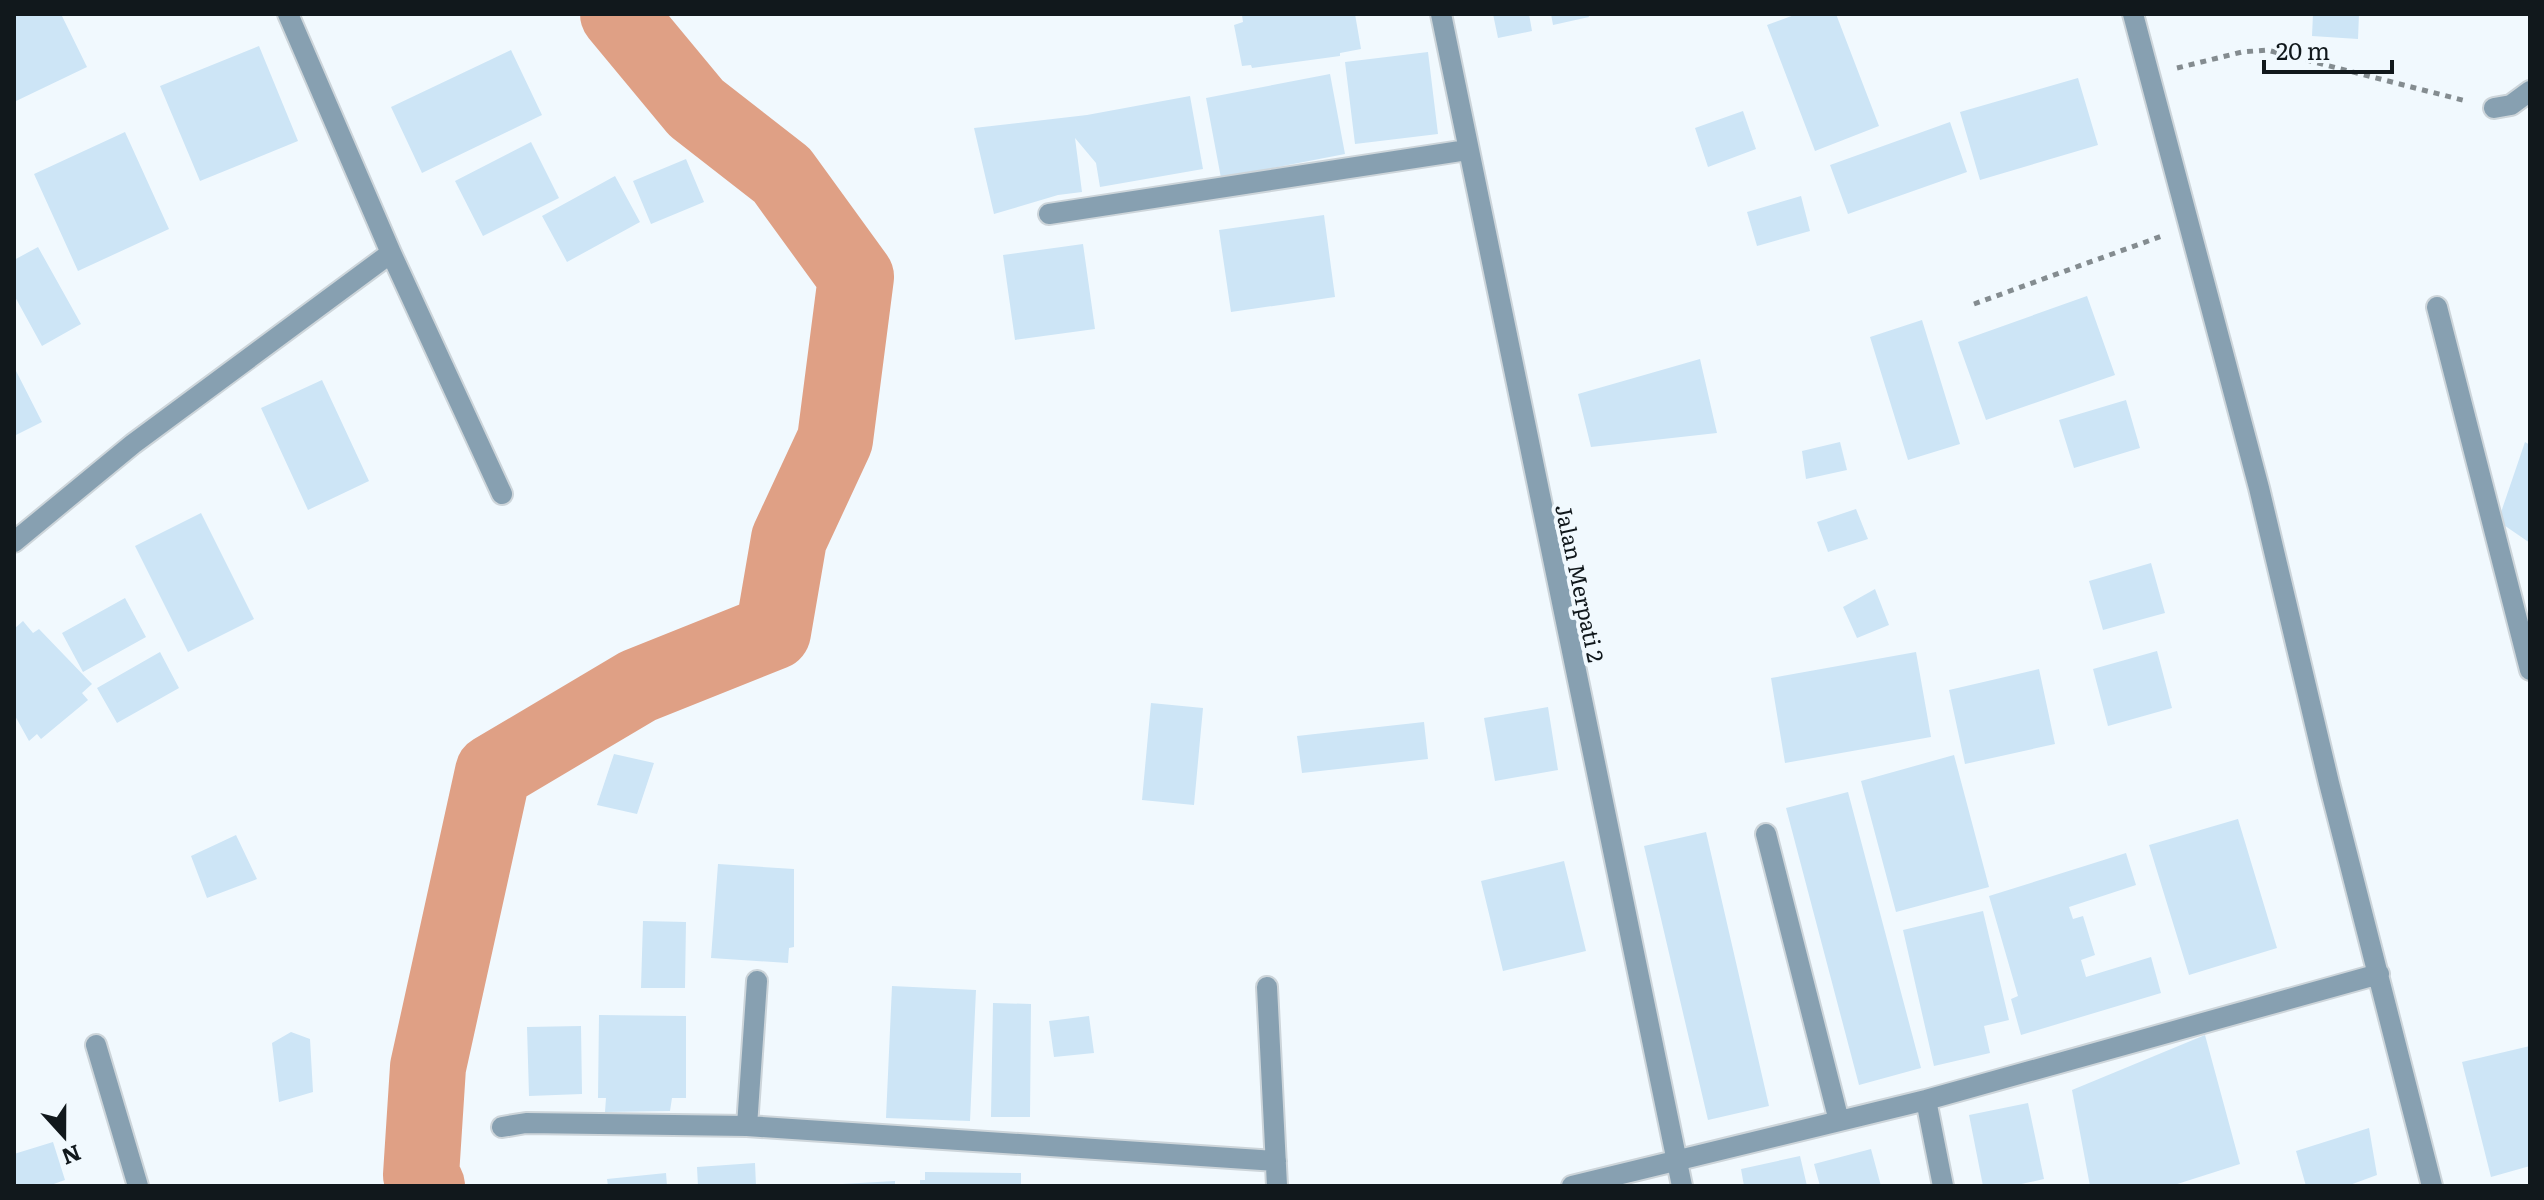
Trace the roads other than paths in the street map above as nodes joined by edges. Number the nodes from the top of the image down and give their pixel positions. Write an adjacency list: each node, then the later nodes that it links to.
1 (288, 14): 8 (street)
2 (1441, 14): 6 (street, Jalan Merpati 2)
3 (2133, 14): 14 (street)
4 (2530, 91): 5 (street)
5 (2494, 108)
6 (1467, 150): 7 (street); 23 (street, Jalan Merpati 2)
7 (1049, 214)
8 (391, 253): 10 (street); 11 (street)
9 (2437, 307): 12 (street)
10 (502, 494)
11 (14, 542)
12 (2530, 670)
13 (1766, 834): 19 (street)
14 (2379, 974): 18 (street); 29 (street)
15 (757, 981): 20 (street)
16 (1267, 987): 22 (street)
17 (96, 1045): 24 (street)
18 (1926, 1100): 19 (street); 28 (street)
19 (1839, 1121): 23 (street)
20 (747, 1126): 21 (street); 22 (street)
21 (502, 1127)
22 (1276, 1161): 25 (street)
23 (1676, 1161): 26 (street); 27 (street, Jalan Merpati 2)
24 (138, 1186)
25 (1277, 1186)
26 (1572, 1186)
27 (1682, 1186)
28 (1943, 1186)
29 (2432, 1186)

